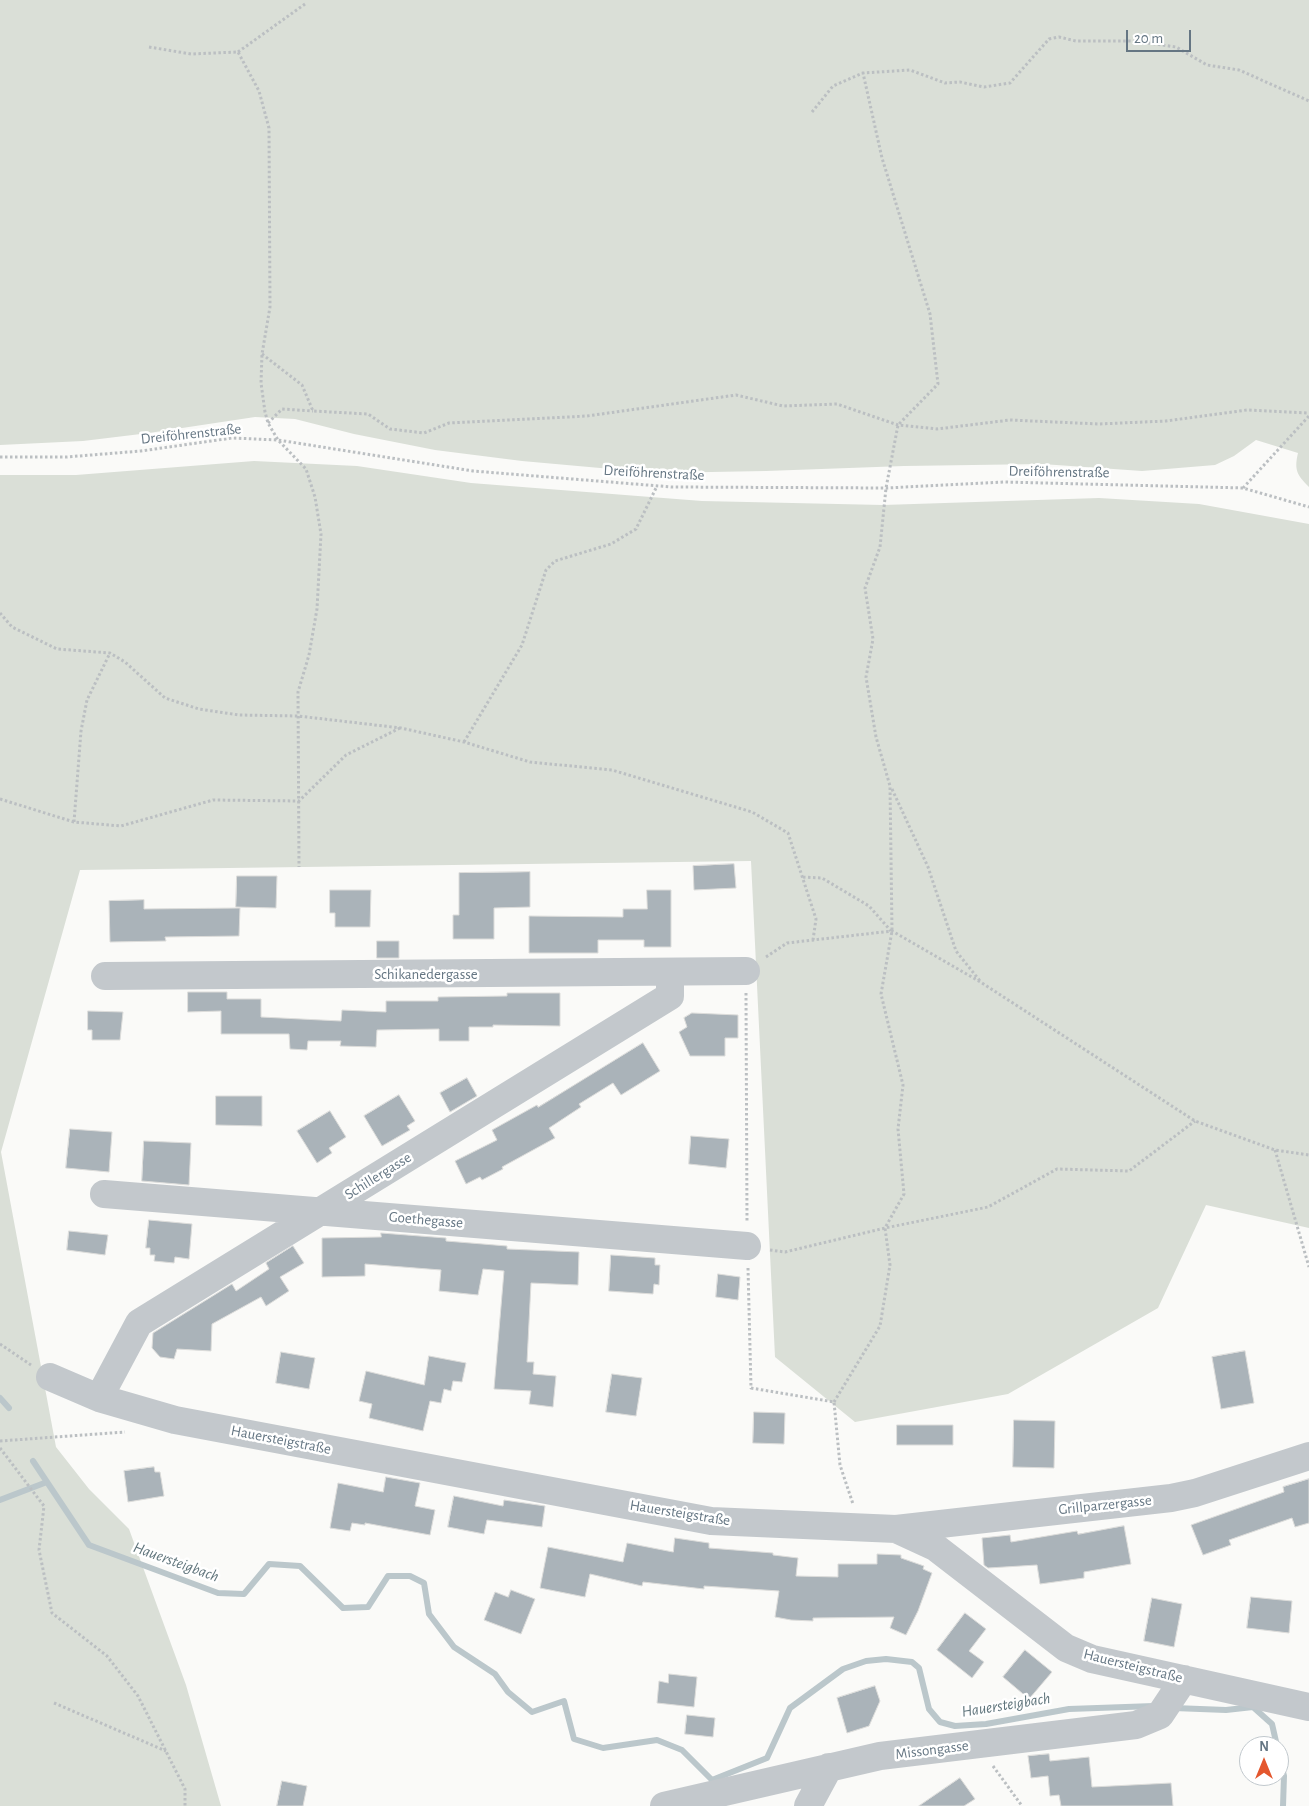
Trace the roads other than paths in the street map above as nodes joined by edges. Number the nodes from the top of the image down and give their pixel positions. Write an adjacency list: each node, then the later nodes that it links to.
1 (746, 971): 2 (street, Schikanedergasse)
2 (670, 972): 3 (street, Schikanedergasse); 5 (street, Schillergasse)
3 (106, 976)
4 (104, 1194): 5 (street, Goethegasse)
5 (321, 1211): 6 (street, Goethegasse); 8 (street, Schillergasse)
6 (747, 1246)
7 (50, 1377): 8 (street, Hauersteigstraße)
8 (99, 1398): 10 (street, Hauersteigstraße)
9 (1309, 1456): 10 (street, Grillparzergasse)
10 (896, 1529): 11 (street, Hauersteigstraße)
11 (1175, 1692): 12 (street, Hauersteigstraße); 13 (street, Missongasse)
12 (1309, 1707)
13 (829, 1767): 14 (street, Missongasse); 15 (street)
14 (664, 1806)
15 (808, 1806)

